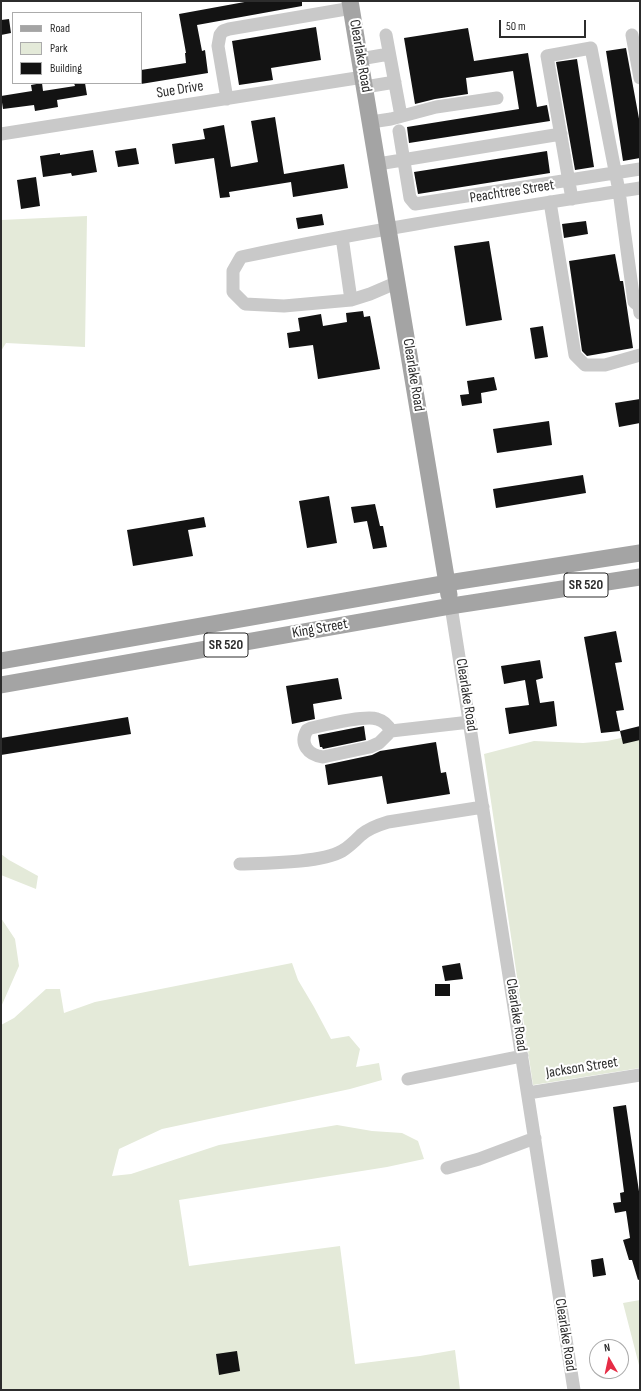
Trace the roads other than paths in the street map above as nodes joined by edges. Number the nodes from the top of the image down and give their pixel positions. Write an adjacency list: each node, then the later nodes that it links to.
1 (351, 5): 5 (main road, Clearlake Road); 10 (street)
2 (632, 35): 6 (street)
3 (386, 36): 4 (street)
4 (390, 54): 5 (street); 8 (street)
5 (360, 59): 7 (main road, Clearlake Road)
6 (640, 78)
7 (364, 82): 8 (street, Sue Drive); 10 (street, Sue Drive); 12 (main road, Clearlake Road)
8 (395, 82): 11 (street)
9 (497, 98): 11 (street)
10 (228, 99): 14 (street, Sue Drive)
11 (400, 116): 12 (street)
12 (371, 122): 17 (main road, Clearlake Road)
13 (399, 131): 16 (street)
14 (1, 134)
15 (561, 134): 16 (street); 19 (street); 20 (street)
16 (403, 160): 17 (street); 20 (street)
17 (378, 164): 25 (main road, Clearlake Road)
18 (640, 169): 19 (street)
19 (616, 174): 20 (street); 22 (street)
20 (569, 180): 23 (street)
21 (640, 188): 22 (street, Peachtree Street)
22 (619, 191): 23 (street, Peachtree Street); 29 (street)
23 (572, 199): 24 (street, Peachtree Street)
24 (550, 202): 25 (street, Peachtree Street); 30 (street)
25 (389, 228): 26 (street, Peachtree Street); 27 (main road, Clearlake Road)
26 (342, 237): 28 (street); 28 (street, Peachtree Street)
27 (398, 282): 28 (street, Peachtree Street); 33 (main road, Clearlake Road)
28 (351, 300)
29 (640, 313)
30 (640, 355)
31 (640, 554): 33 (main road, King Street / SR 520)
32 (640, 577): 34 (main road, King Street / SR 520)
33 (447, 583): 34 (main road, Clearlake Road); 35 (main road, King Street / SR 520)
34 (451, 606): 37 (main road, King Street / SR 520); 39 (street, Clearlake Road)
35 (128, 638): 36 (main road, King Street / SR 520); 37 (main road)
36 (1, 661)
37 (133, 661): 38 (main road, King Street / SR 520)
38 (1, 685)
39 (470, 722): 40 (street); 41 (street, Clearlake Road)
40 (391, 731): 40 (street)
41 (483, 807): 42 (street); 43 (street, Clearlake Road)
42 (240, 864)
43 (522, 1056): 45 (street); 46 (street, Clearlake Road)
44 (640, 1075): 46 (street, Jackson Street)
45 (408, 1079)
46 (528, 1093): 47 (street, Clearlake Road)
47 (535, 1138): 48 (street); 49 (street, Clearlake Road)
48 (447, 1168)
49 (574, 1390)

